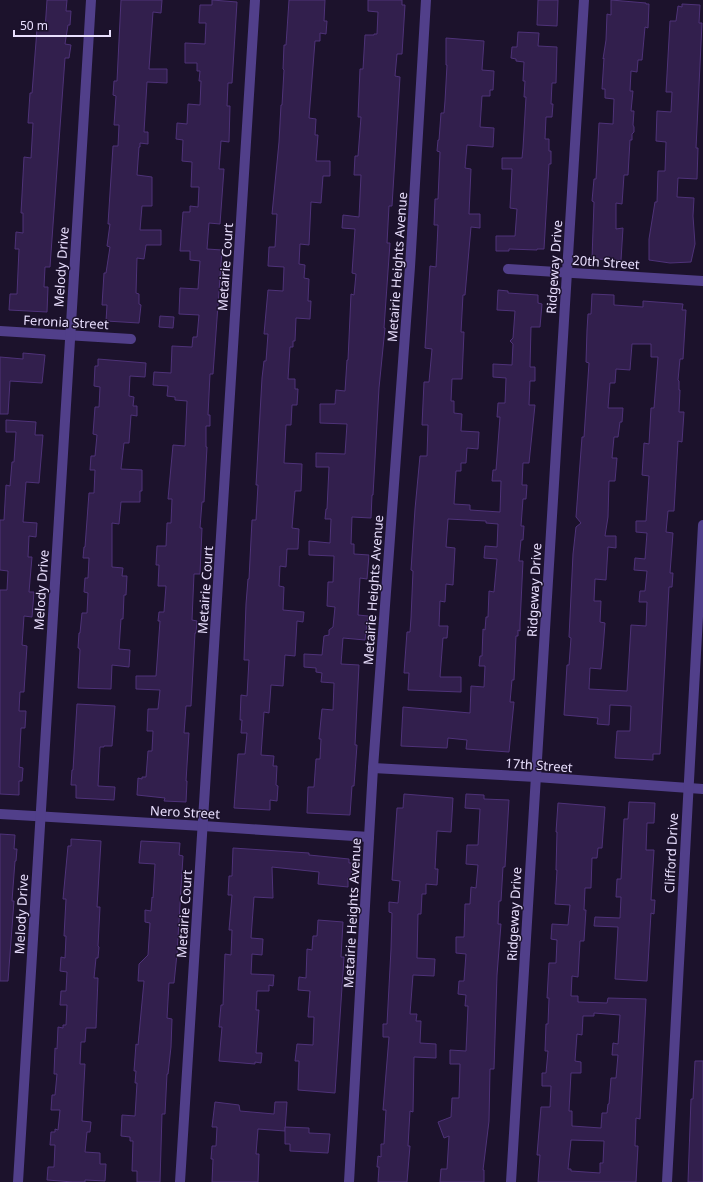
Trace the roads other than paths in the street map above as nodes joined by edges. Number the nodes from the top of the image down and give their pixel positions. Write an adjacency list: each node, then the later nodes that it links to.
1 (91, 0): 9 (street, Melody Drive)
2 (255, 0): 18 (street, Metairie Court)
3 (426, 0): 12 (street, Metairie Heights Avenue)
4 (584, 0): 6 (street, Ridgeway Drive)
5 (508, 269): 6 (street, 20th Street)
6 (567, 272): 7 (street, 20th Street); 13 (street, Ridgeway Drive)
7 (703, 281)
8 (0, 332): 9 (street, Feronia Street)
9 (70, 335): 10 (street, Feronia Street); 17 (street, Melody Drive)
10 (131, 339)
11 (703, 526): 14 (street, Clifford Drive)
12 (373, 768): 13 (street, 17th Street); 19 (street, Metairie Heights Avenue)
13 (536, 777): 14 (street, 17th Street); 23 (street, Ridgeway Drive)
14 (688, 788): 15 (street, 17th Street); 24 (street, Clifford Drive)
15 (703, 789)
16 (0, 814): 17 (street, Nero Street)
17 (40, 816): 18 (street, Nero Street); 20 (street, Melody Drive)
18 (203, 826): 19 (street, Nero Street); 21 (street, Metairie Court)
19 (369, 837): 22 (street, Metairie Heights Avenue)
20 (18, 1182)
21 (180, 1182)
22 (349, 1182)
23 (511, 1182)
24 (667, 1182)

